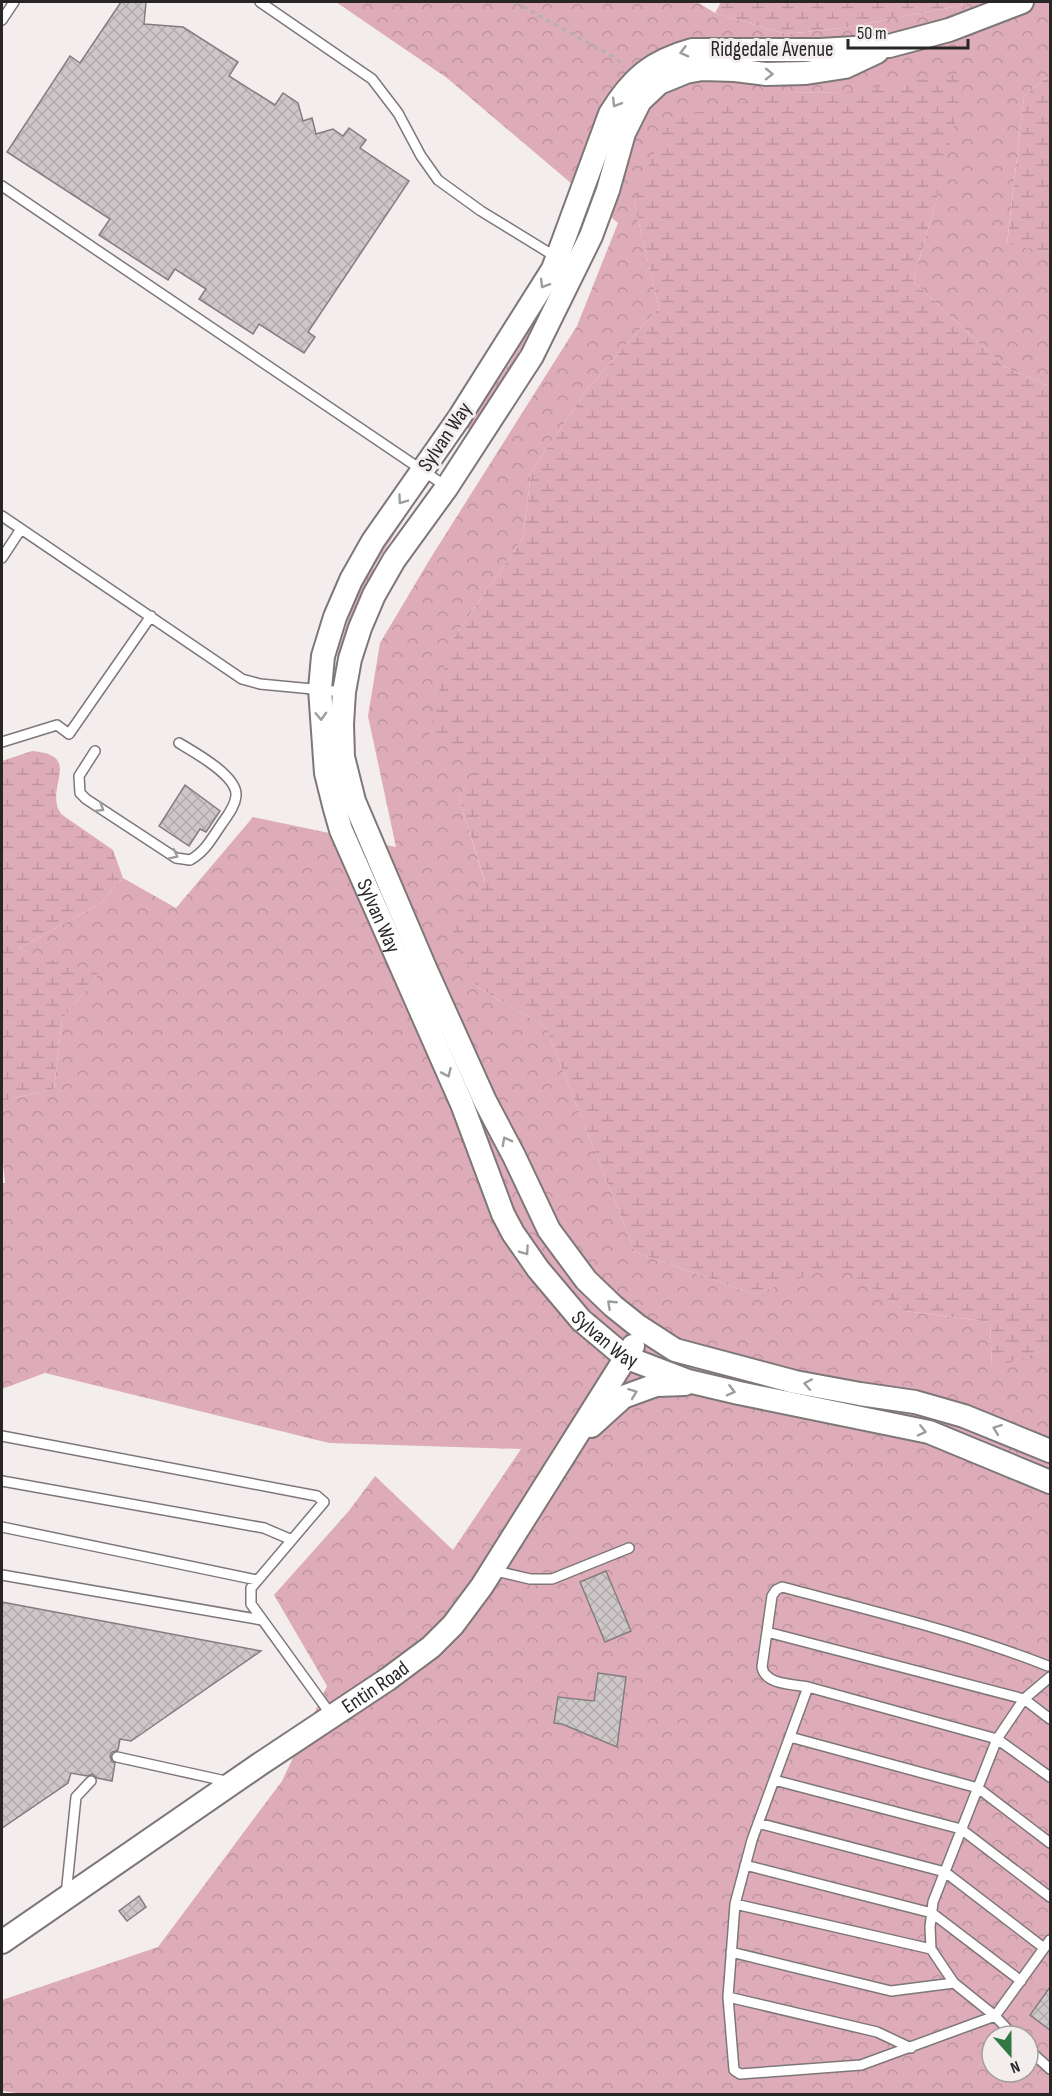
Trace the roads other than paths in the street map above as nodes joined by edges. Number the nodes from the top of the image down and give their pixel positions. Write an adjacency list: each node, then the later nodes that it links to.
1 (15, 2): 4 (lane)
2 (260, 2): 7 (lane)
3 (1022, 2): 5 (street, Ridgedale Avenue)
4 (2, 20)
5 (664, 70): 7 (street, Sylvan Way); 7 (street, Sylvan Way, one-way to 7)
6 (2, 186): 8 (lane)
7 (567, 263): 8 (street, Sylvan Way, one-way to 8); 9 (street, Sylvan Way)
8 (422, 471): 9 (lane); 14 (street, Sylvan Way, one-way to 14)
9 (447, 487): 15 (street, Sylvan Way)
10 (2, 516): 11 (lane)
11 (21, 529): 12 (lane); 13 (lane)
12 (2, 558)
13 (151, 616): 14 (lane); 16 (lane)
14 (320, 689): 15 (lane); 21 (street, Sylvan Way, one-way to 21)
15 (344, 692): 21 (street, Sylvan Way)
16 (2, 742)
17 (179, 742): 20 (lane, one-way to 17)
18 (95, 752): 20 (lane, one-way to 20)
19 (132, 814): 20 (lane)
20 (125, 824)
21 (408, 956): 22 (street, Sylvan Way, one-way to 21); 23 (street, Sylvan Way, one-way to 23)
22 (644, 1330): 23 (street, Entin Road); 27 (street, Sylvan Way, one-way to 22)
23 (625, 1357): 24 (street, Sylvan Way); 26 (street, Entin Road)
24 (704, 1385): 26 (street, one-way to 24); 29 (street, Sylvan Way, one-way to 29)
25 (2, 1436): 31 (lane)
26 (572, 1443): 33 (street, Entin Road)
27 (1050, 1451)
28 (2, 1481): 31 (lane)
29 (1050, 1482)
30 (2, 1527): 35 (lane)
31 (292, 1540): 35 (lane)
32 (629, 1548): 33 (lane)
33 (492, 1570): 43 (street, Entin Road)
34 (2, 1575): 36 (lane)
35 (257, 1580): 36 (lane)
36 (262, 1620): 43 (lane)
37 (767, 1632): 38 (lane); 40 (lane); 42 (lane)
38 (1049, 1664): 41 (lane)
39 (1050, 1677): 41 (lane)
40 (808, 1687): 45 (lane); 46 (lane)
41 (1036, 1687): 42 (lane)
42 (1024, 1699): 44 (lane); 46 (lane)
43 (332, 1716): 51 (street, Entin Road)
44 (1050, 1719)
45 (789, 1737): 49 (lane); 52 (lane)
46 (997, 1738): 48 (lane); 52 (lane)
47 (117, 1757): 51 (lane)
48 (1050, 1777)
49 (774, 1780): 53 (lane); 54 (lane)
50 (91, 1781): 59 (lane)
51 (232, 1782): 59 (street, Entin Road)
52 (978, 1788): 54 (lane); 55 (lane)
53 (758, 1823): 56 (lane); 57 (lane)
54 (961, 1828): 57 (lane); 58 (lane)
55 (1050, 1843)
56 (745, 1865): 60 (lane); 61 (lane)
57 (945, 1872): 61 (lane); 63 (lane)
58 (1050, 1897)
59 (65, 1898): 62 (street, Entin Road)
60 (735, 1904): 64 (lane); 65 (lane)
61 (932, 1913): 64 (lane); 66 (lane)
62 (2, 1942)
63 (1047, 1944): 66 (lane)
64 (931, 1949): 67 (lane)
65 (730, 1952): 67 (lane); 68 (lane)
66 (1021, 1981): 69 (lane)
67 (954, 1983): 69 (lane)
68 (728, 1996): 71 (lane); 71 (lane)
69 (995, 2016): 70 (lane); 71 (lane)
70 (1003, 2024)
71 (911, 2048)

